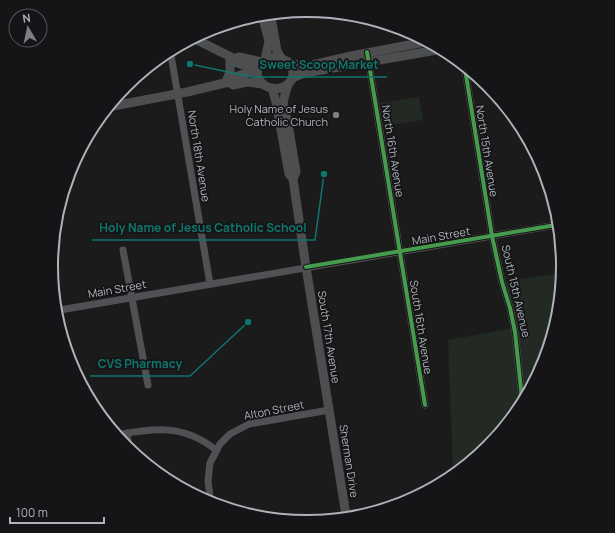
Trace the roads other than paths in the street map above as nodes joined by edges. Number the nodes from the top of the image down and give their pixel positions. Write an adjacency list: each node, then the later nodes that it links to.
1 (271, 20): 9 (main road)
2 (264, 21): 11 (main road)
3 (200, 42): 8 (main road)
4 (418, 43): 6 (main road)
5 (433, 51): 10 (main road)
6 (367, 52): 9 (main road); 10 (street, North 16th Avenue)
7 (171, 57): 17 (street, North 18th Avenue)
8 (232, 58): 11 (main road); 14 (main road)
9 (285, 60): 11 (main road); 13 (main road)
10 (369, 62): 13 (main road); 23 (street, North 16th Avenue)
11 (259, 67): 14 (main road); 15 (main road)
12 (466, 74): 21 (street, North 15th Avenue)
13 (290, 81): 16 (main road); 19 (main road)
14 (227, 83): 15 (main road); 17 (main road)
15 (262, 84): 16 (main road)
16 (272, 88): 19 (main road)
17 (178, 94): 18 (main road); 25 (street, North 18th Avenue)
18 (118, 105)
19 (293, 179): 24 (main road, South 17th Avenue)
20 (553, 225): 21 (street, Main Street)
21 (492, 236): 23 (street, Main Street); 29 (street, South 15th Avenue)
22 (123, 250): 26 (street)
23 (400, 252): 24 (street, Main Street); 30 (street, South 16th Avenue)
24 (306, 267): 25 (street, Main Street); 31 (main road, South 17th Avenue)
25 (210, 284): 26 (street, Main Street)
26 (132, 298): 27 (street, Main Street); 28 (street)
27 (62, 310)
28 (148, 384)
29 (522, 395)
30 (424, 405)
31 (329, 410): 35 (street, Alton Street); 37 (main road, Sherman Drive)
32 (127, 433): 33 (street); 34 (street); 35 (street)
33 (123, 434)
34 (128, 440)
35 (216, 450): 36 (street)
36 (210, 496)
37 (346, 513)

